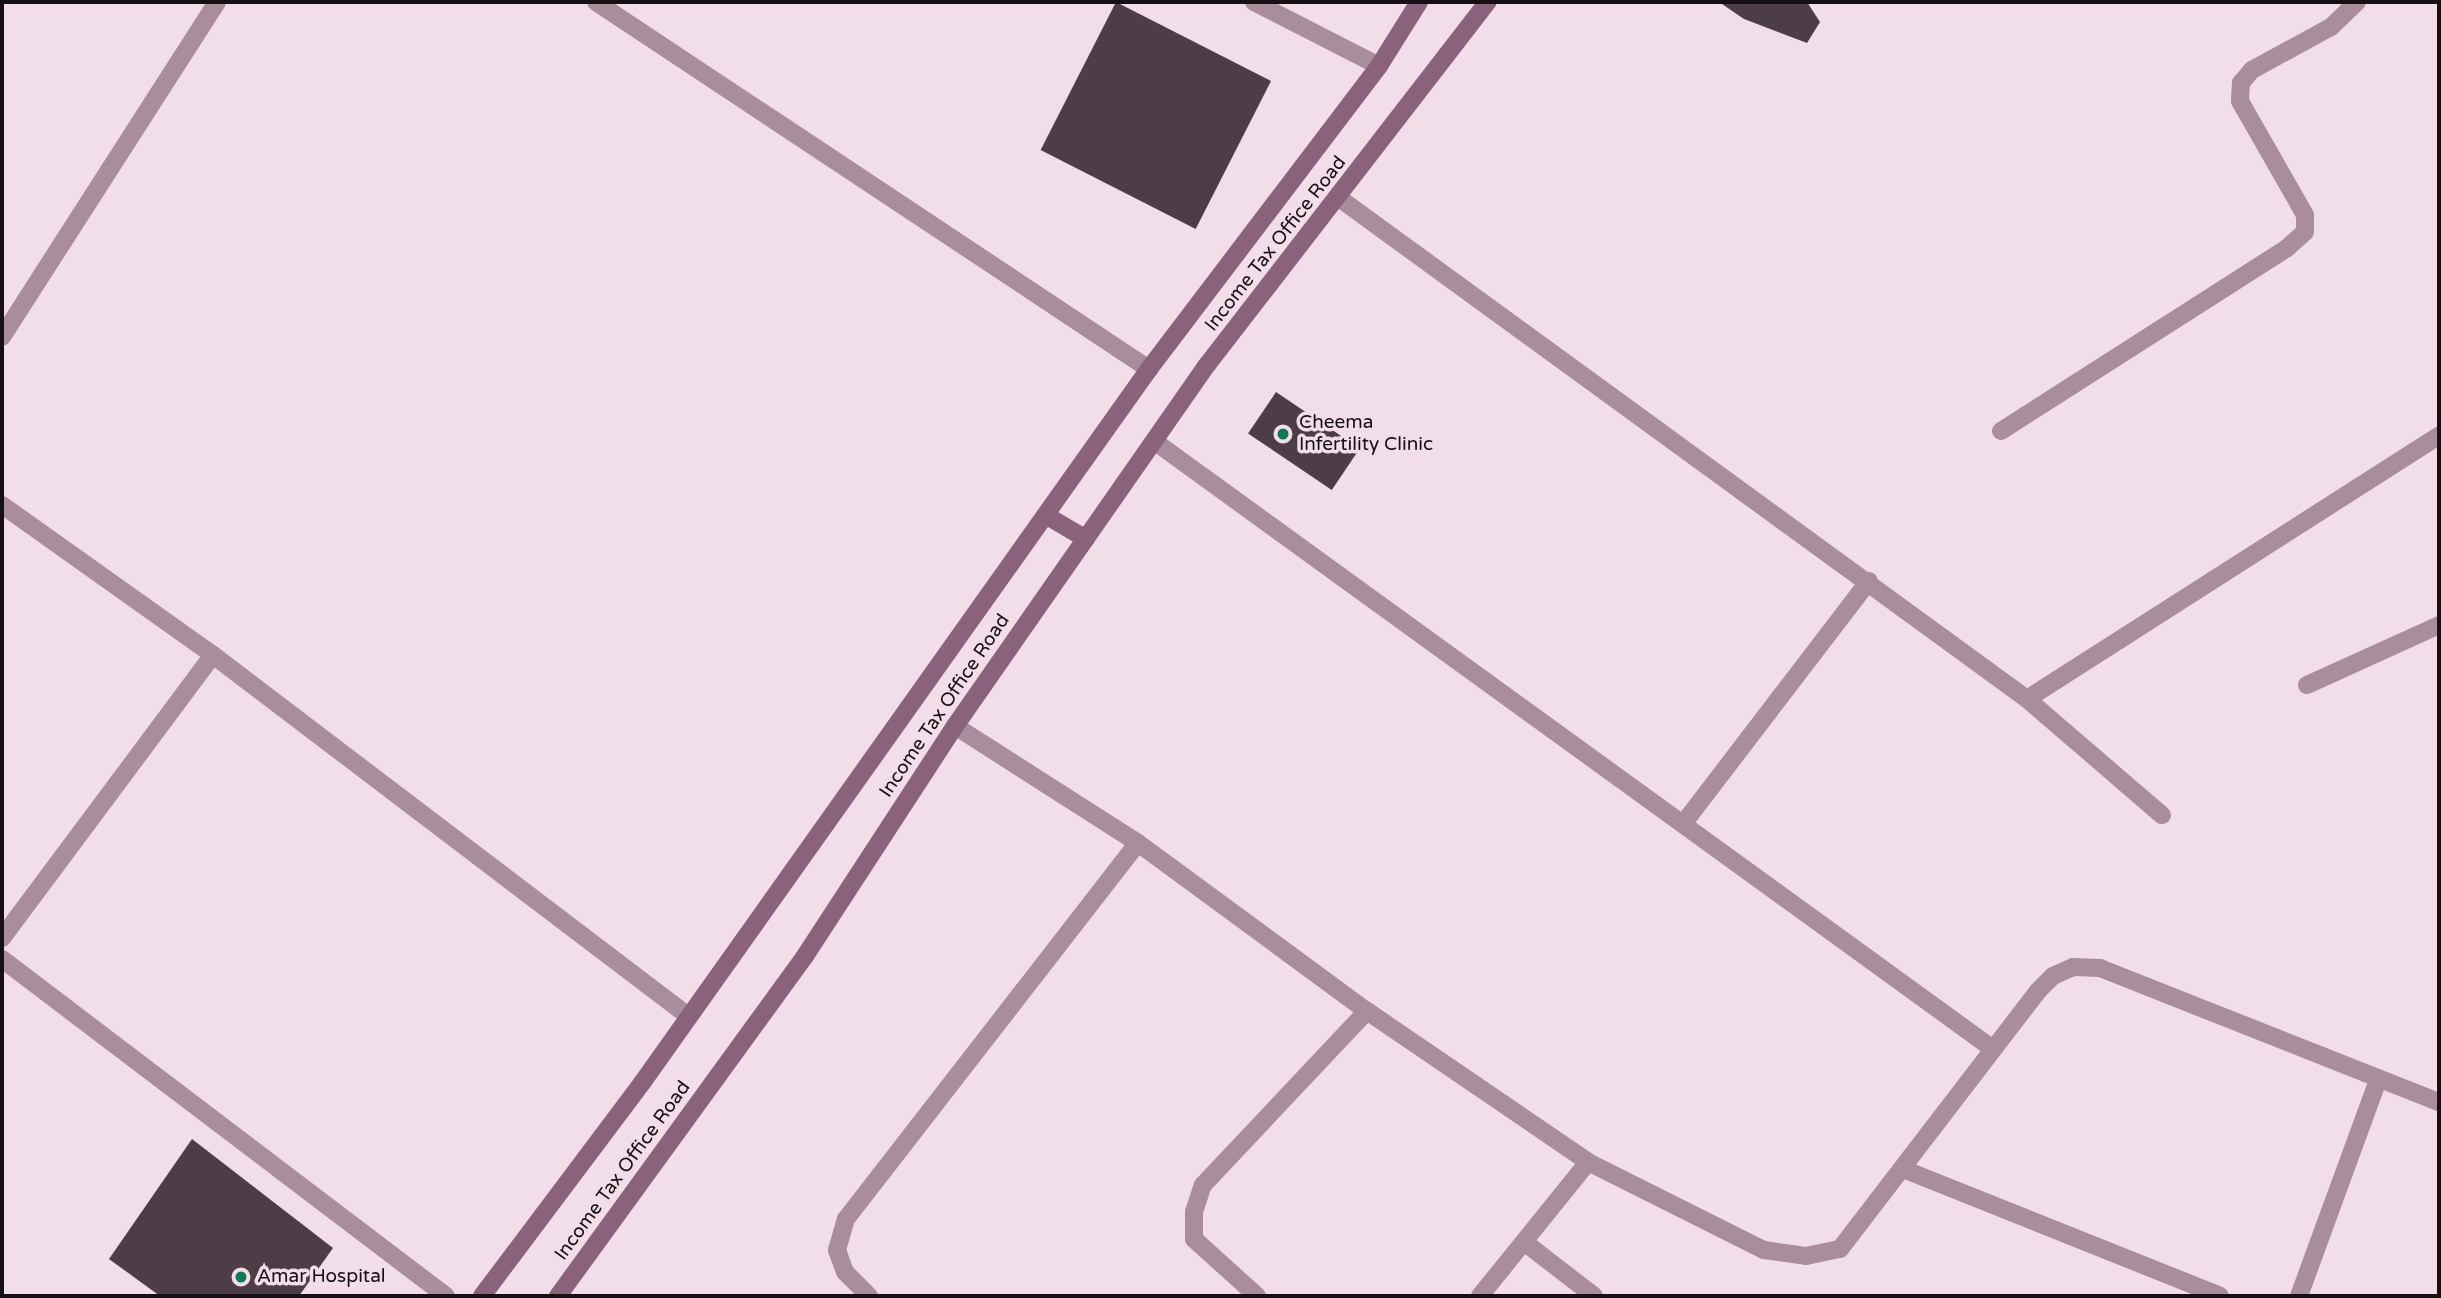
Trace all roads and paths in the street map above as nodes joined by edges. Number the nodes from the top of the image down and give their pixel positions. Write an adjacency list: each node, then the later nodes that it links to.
1 (217, 2): 9 (street)
2 (596, 2): 10 (street)
3 (1254, 2): 7 (street)
4 (1419, 2): 7 (main road)
5 (1488, 2): 8 (main road, Income Tax Office Road)
6 (2357, 2): 11 (street)
7 (1379, 66): 10 (main road)
8 (1339, 198): 13 (main road, Income Tax Office Road); 17 (street)
9 (2, 337)
10 (1149, 369): 15 (main road)
11 (2001, 431)
12 (2439, 436): 21 (street)
13 (1154, 441): 16 (main road, Income Tax Office Road); 24 (street)
14 (2, 505): 19 (street)
15 (1047, 516): 16 (main road); 29 (main road)
16 (1086, 539): 22 (main road, Income Tax Office Road)
17 (1869, 581): 21 (street); 24 (street)
18 (2439, 625): 20 (street)
19 (213, 655): 26 (street); 29 (street)
20 (2307, 685)
21 (2027, 699): 23 (street)
22 (955, 726): 25 (street); 38 (main road, Income Tax Office Road)
23 (2162, 814)
24 (1683, 824): 30 (street)
25 (1138, 843): 28 (street); 39 (street)
26 (2, 937)
27 (2, 959): 36 (street)
28 (1367, 1011): 33 (street); 40 (street)
29 (687, 1015): 37 (main road)
30 (1993, 1049): 31 (street); 34 (street)
31 (2378, 1080): 32 (street); 44 (street)
32 (2439, 1102)
33 (1588, 1162): 34 (street); 35 (street)
34 (1903, 1169): 43 (street)
35 (1524, 1242): 41 (street); 42 (street)
36 (446, 1296)
37 (482, 1296)
38 (558, 1296)
39 (869, 1296)
40 (1257, 1296)
41 (1480, 1296)
42 (1594, 1296)
43 (2220, 1296)
44 (2299, 1296)

